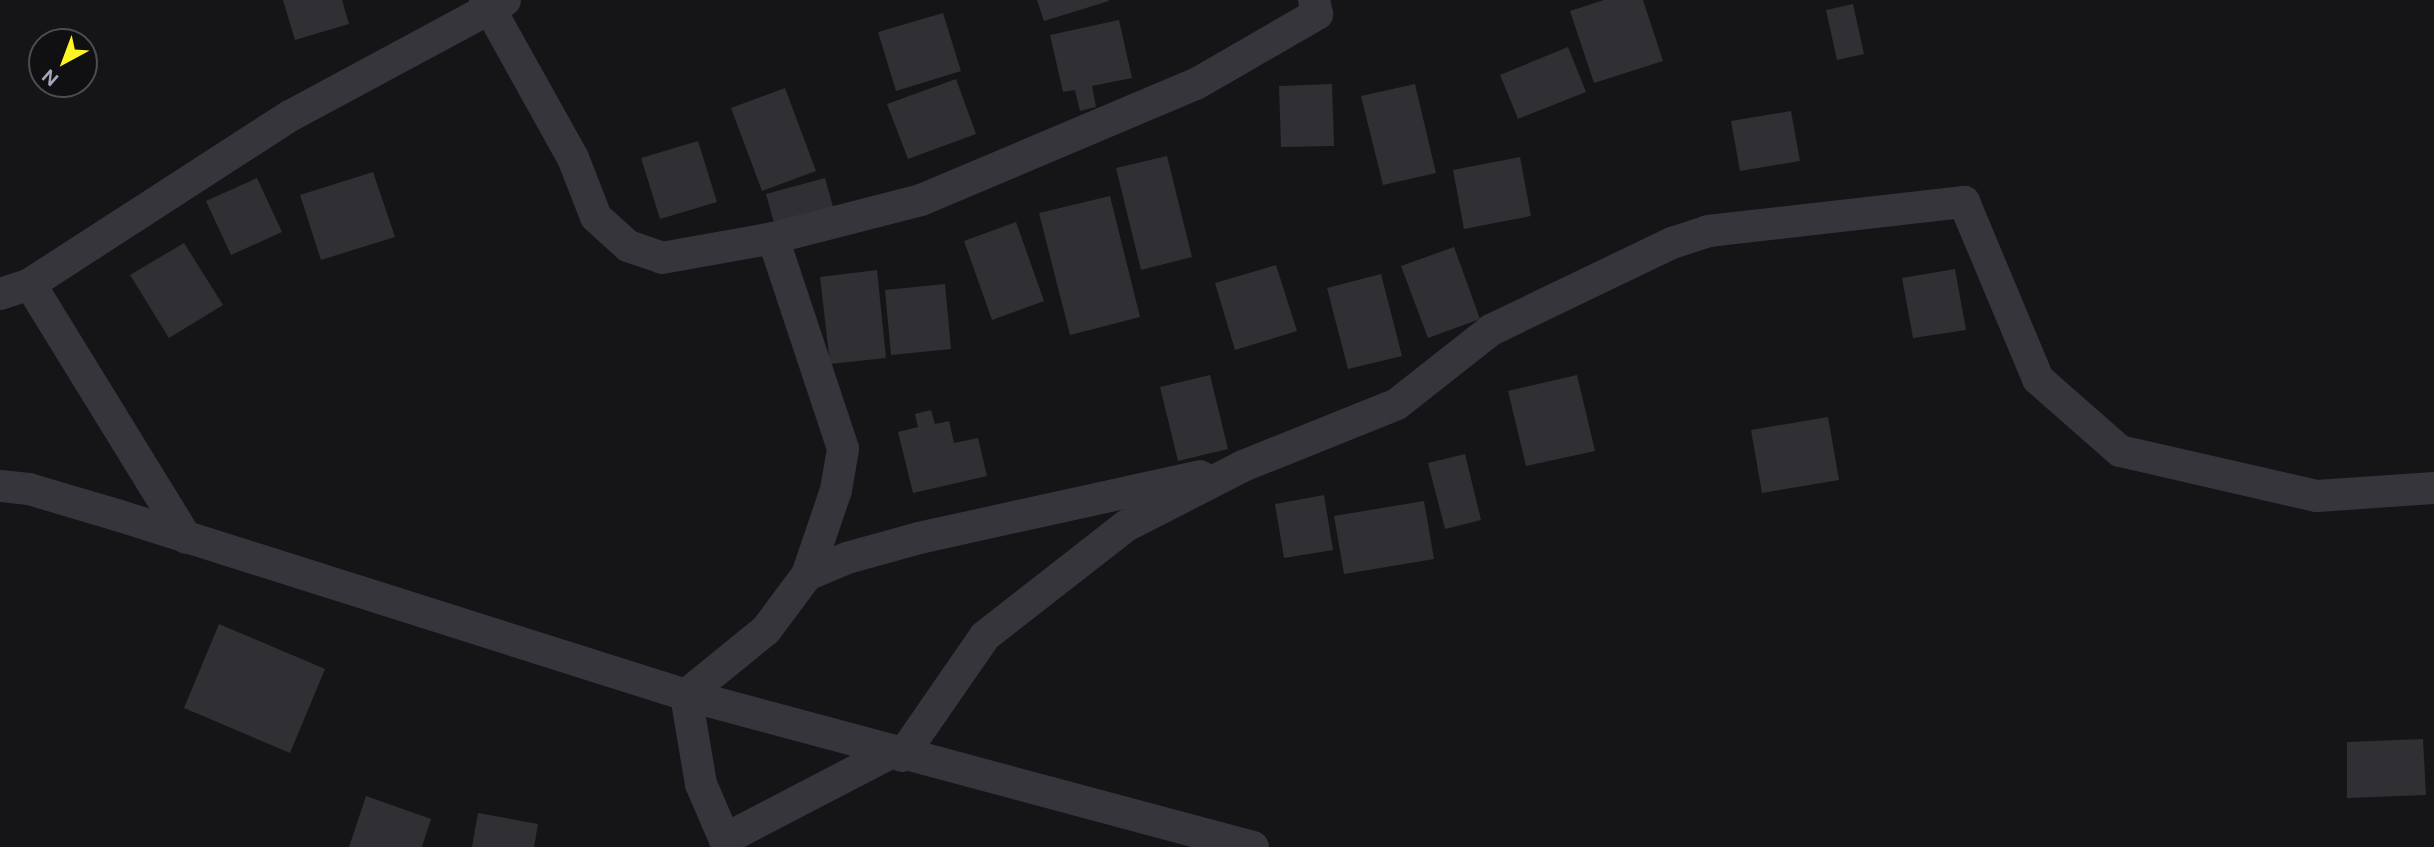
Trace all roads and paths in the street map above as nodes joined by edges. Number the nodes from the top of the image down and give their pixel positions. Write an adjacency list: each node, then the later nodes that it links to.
1 (1314, 0): 3 (street)
2 (493, 3): 3 (street); 4 (street)
3 (773, 238): 10 (street)
4 (30, 284): 5 (street); 9 (street)
5 (0, 294)
6 (1243, 466): 8 (street); 10 (street); 12 (street)
7 (0, 486): 9 (street)
8 (2434, 488)
9 (186, 538): 11 (street)
10 (807, 575): 11 (street)
11 (686, 695): 12 (street); 13 (street)
12 (896, 755): 13 (street); 14 (street)
13 (728, 843)
14 (1253, 847)

